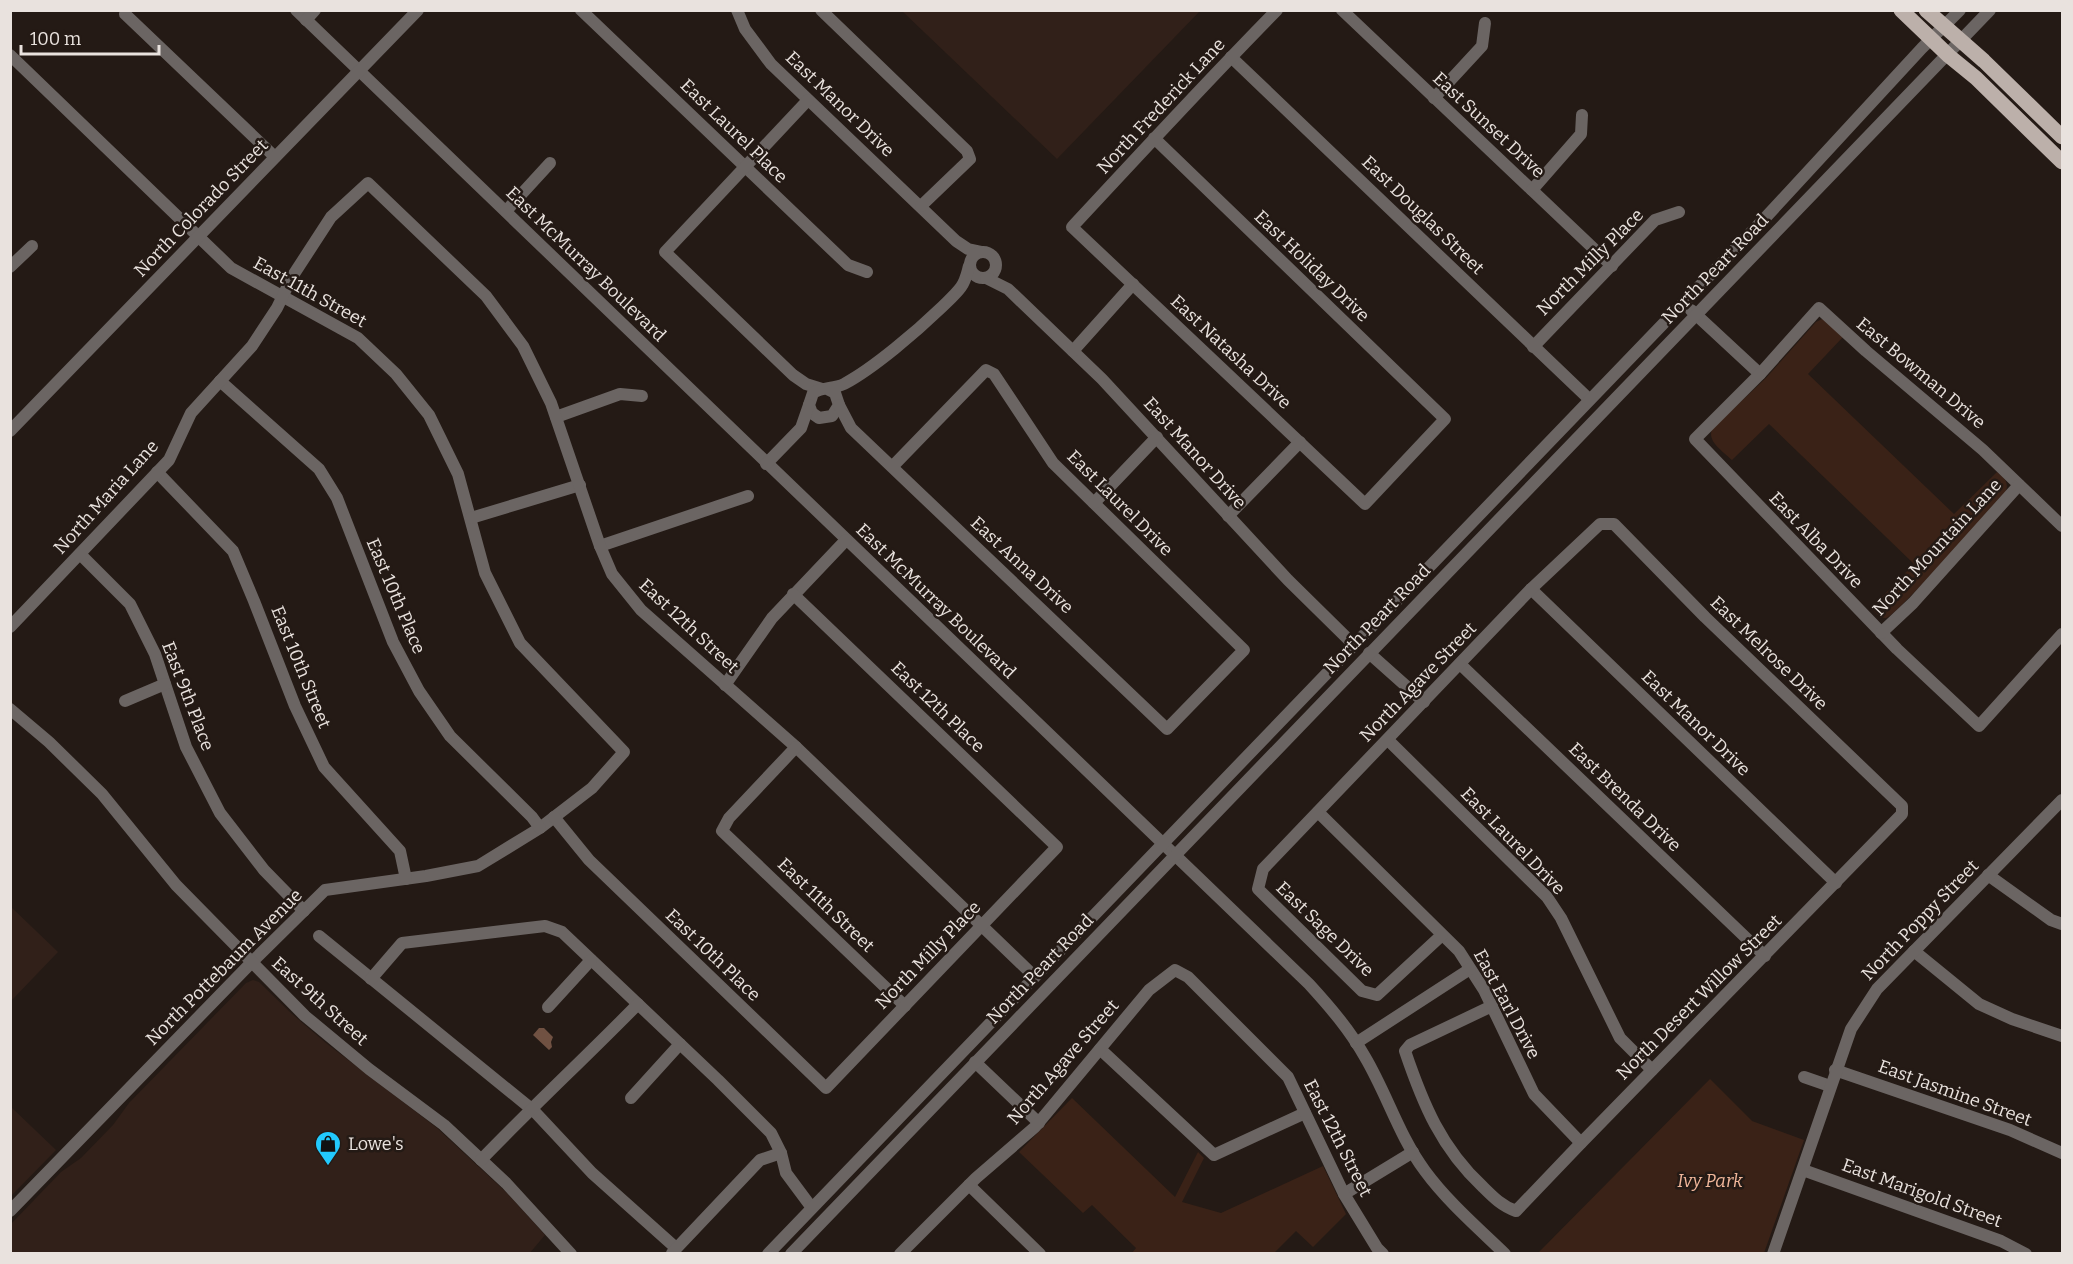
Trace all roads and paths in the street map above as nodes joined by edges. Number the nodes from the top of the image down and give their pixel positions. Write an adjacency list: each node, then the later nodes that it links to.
1 (296, 10): 13 (street, East McMurray Boulevard)
2 (418, 10): 21 (street, North Colorado Street)
3 (581, 10): 30 (street, East Laurel Place)
4 (737, 10): 23 (street, East Manor Drive)
5 (821, 10): 33 (street)
6 (1277, 10): 20 (street, North Frederick Lane)
7 (1342, 10): 22 (street, East Sunset Drive)
8 (1901, 10): 16 (main road)
9 (1926, 10): 15 (main road)
10 (1960, 10): 15 (street, North Peart Road)
11 (1990, 10): 17 (street, North Peart Road)
12 (125, 14): 27 (street)
13 (310, 15): 21 (street, East McMurray Boulevard)
14 (1485, 23): 22 (street)
15 (1943, 27): 16 (street, North Peart Road); 17 (main road)
16 (1931, 39): 19 (main road); 51 (street, North Peart Road)
17 (1961, 42): 19 (street, North Peart Road); 25 (main road)
18 (10, 55): 37 (street, East 11th Street)
19 (1949, 56): 28 (main road); 52 (street, North Peart Road)
20 (1231, 57): 26 (street, North Frederick Lane); 53 (street, East Douglas Street)
21 (358, 72): 27 (street, North Colorado Street); 34 (street, East McMurray Boulevard)
22 (1434, 98): 32 (street, East Sunset Drive)
23 (808, 100): 30 (street); 33 (street, East Manor Drive)
24 (1582, 115): 32 (street)
25 (2062, 137)
26 (1154, 138): 36 (street, North Frederick Lane); 78 (street, East Holiday Drive)
27 (275, 157): 37 (street, North Colorado Street)
28 (2062, 162)
29 (550, 163): 34 (street)
30 (745, 166): 45 (street, East Laurel Place); 56 (street)
31 (368, 183): 50 (street, North Maria Lane); 64 (street, East 12th Street)
32 (1532, 190): 43 (street, East Sunset Drive)
33 (921, 206): 38 (street, East Manor Drive)
34 (506, 211): 71 (street, East McMurray Boulevard)
35 (1679, 212): 43 (street, North Milly Place)
36 (1072, 227): 47 (street, East Natasha Drive)
37 (199, 238): 50 (street, East 11th Street); 66 (street, North Colorado Street)
38 (956, 241): 40 (street, East Manor Drive); 42 (street, East Manor Drive)
39 (32, 246): 44 (street)
40 (982, 252): 41 (street); 42 (street)
41 (996, 263): 46 (street); 49 (street, East Manor Drive)
42 (969, 265): 46 (street); 48 (street)
43 (1612, 266): 53 (street, North Milly Place)
44 (10, 267)
45 (867, 272)
46 (985, 278): 48 (street); 49 (street, East Manor Drive)
47 (1133, 284): 54 (street); 70 (street, East Natasha Drive)
48 (960, 289): 57 (street)
49 (1008, 289): 54 (street, East Manor Drive)
50 (283, 295): 58 (street, North Maria Lane); 80 (street, East 11th Street)
51 (1683, 302): 52 (street); 61 (street, North Peart Road)
52 (1696, 314): 55 (street); 93 (street, North Peart Road)
53 (1533, 347): 61 (street, East Douglas Street)
54 (1072, 351): 69 (street, East Manor Drive)
55 (1760, 374): 75 (street, East Bowman Drive); 89 (street, East Alba Drive)
56 (793, 375): 59 (street); 62 (street)
57 (850, 380): 59 (street); 63 (street)
58 (220, 381): 73 (street, North Maria Lane); 107 (street, East 10th Place)
59 (824, 389): 62 (street); 63 (street)
60 (642, 396): 64 (street)
61 (1589, 399): 91 (street, North Peart Road)
62 (809, 403): 65 (street); 67 (street)
63 (839, 403): 65 (street); 68 (street, East Anna Drive)
64 (556, 417): 74 (street, East 12th Street)
65 (826, 418): 67 (street); 68 (street, East Anna Drive)
66 (11, 428)
67 (801, 428): 71 (street)
68 (851, 428): 72 (street, East Anna Drive)
69 (1157, 437): 77 (street); 79 (street, East Manor Drive)
70 (1300, 442): 78 (street, East Natasha Drive); 79 (street)
71 (766, 464): 83 (street, East McMurray Boulevard)
72 (892, 467): 77 (street, East Laurel Drive); 92 (street, East Anna Drive)
73 (157, 472): 85 (street, North Maria Lane); 112 (street, East 10th Street)
74 (580, 485): 80 (street); 84 (street, East 12th Street)
75 (2019, 485): 82 (street, East Bowman Drive); 89 (street, North Mountain Lane)
76 (748, 496): 84 (street)
77 (1094, 503): 92 (street, East Laurel Drive)
78 (1365, 504)
79 (1228, 516): 91 (street, East Manor Drive)
80 (471, 518): 102 (street, East 11th Street)
81 (1614, 524): 86 (street, North Agave Street); 104 (street, East Melrose Drive)
82 (2062, 526)
83 (846, 540): 87 (street); 108 (street, East McMurray Boulevard)
84 (600, 546): 96 (street, East 12th Street)
85 (80, 554): 88 (street, North Maria Lane); 95 (street, East 9th Place)
86 (1531, 589): 94 (street, North Agave Street); 114 (street, East Manor Drive)
87 (794, 594): 96 (street); 109 (street, East 12th Place)
88 (10, 627)
89 (1881, 633): 90 (street, East Alba Drive)
90 (2062, 634)
91 (1353, 644): 108 (street, North Peart Road)
92 (1244, 650)
93 (1369, 653): 98 (street); 110 (street, North Peart Road)
94 (1460, 664): 98 (street, North Agave Street); 121 (street, East Brenda Drive)
95 (165, 684): 97 (street); 115 (street, East 9th Place)
96 (725, 685): 101 (street, East 12th Street)
97 (124, 701)
98 (1424, 702): 100 (street, North Agave Street)
99 (10, 709): 123 (street, East 9th Street)
100 (1388, 740): 105 (street, North Agave Street); 137 (street, East Laurel Drive)
101 (796, 747): 117 (street, East 12th Street); 129 (street, East 11th Street)
102 (624, 752): 106 (street, North Pottebaum Avenue)
103 (2062, 800): 111 (street, North Poppy Street)
104 (1902, 806): 114 (street, North Desert Willow Street)
105 (1318, 812): 113 (street, North Agave Street); 118 (street, East Earl Drive)
106 (554, 817): 107 (street, North Pottebaum Avenue); 141 (street, East 10th Place)
107 (540, 828): 112 (street, North Pottebaum Avenue)
108 (1161, 844): 110 (street, East McMurray Boulevard); 126 (street, North Peart Road)
109 (1057, 847): 117 (street, North Milly Place)
110 (1173, 856): 133 (street, East McMurray Boulevard); 136 (street, North Peart Road)
111 (1988, 875): 116 (street); 120 (street, North Poppy Street)
112 (406, 879): 115 (street, North Pottebaum Avenue)
113 (1261, 880): 118 (street, East Sage Drive)
114 (1836, 883): 121 (street, North Desert Willow Street)
115 (304, 910): 123 (street, North Pottebaum Avenue)
116 (2062, 924)
117 (981, 925): 126 (street, East 12th Street); 129 (street, North Milly Place)
118 (1442, 935): 124 (street, East Earl Drive)
119 (318, 936): 127 (street)
120 (1914, 951): 132 (street); 138 (street, North Poppy Street)
121 (1765, 956): 137 (street, North Desert Willow Street)
122 (591, 960): 127 (street); 128 (street); 131 (street)
123 (250, 963): 150 (street, East 9th Street); 155 (street, North Pottebaum Avenue)
124 (1470, 969): 130 (street, East Earl Drive); 133 (street)
125 (1175, 970): 135 (street, North Agave Street); 144 (street, East 12th Street)
126 (1034, 976): 154 (street, North Peart Road)
127 (371, 979): 143 (street)
128 (638, 1004): 134 (street); 143 (street)
129 (905, 1006): 141 (street, North Milly Place)
130 (1491, 1006): 146 (street, East Earl Drive); 146 (street, North Desert Willow Street)
131 (548, 1007)
132 (2062, 1036)
133 (1356, 1043): 147 (street, East McMurray Boulevard)
134 (680, 1044): 142 (street); 149 (street)
135 (1100, 1049): 144 (street); 145 (street, North Agave Street)
136 (975, 1062): 145 (street); 159 (street, North Peart Road)
137 (1652, 1070): 146 (street, North Desert Willow Street)
138 (1835, 1070): 140 (street, North Poppy Street); 148 (street, East Jasmine Street)
139 (1803, 1077): 140 (street)
140 (1830, 1086): 151 (street, North Poppy Street)
141 (826, 1088)
142 (631, 1098)
143 (531, 1108): 150 (street); 156 (street)
144 (1305, 1113): 153 (street, East 12th Street)
145 (1039, 1123): 152 (street, North Agave Street)
146 (1581, 1143)
147 (1413, 1152): 153 (street); 163 (street, East McMurray Boulevard)
148 (2062, 1153)
149 (781, 1154): 154 (street); 156 (street)
150 (481, 1160): 157 (street, East 9th Street)
151 (1803, 1170): 164 (street, North Poppy Street); 165 (street, East Marigold Street)
152 (969, 1185): 160 (street, North Agave Street); 161 (street)
153 (1344, 1194): 162 (street, East 12th Street)
154 (812, 1208): 158 (street, North Peart Road)
155 (10, 1211)
156 (674, 1251)
157 (571, 1254)
158 (768, 1254)
159 (791, 1254)
160 (900, 1254)
161 (1040, 1254)
162 (1383, 1254)
163 (1505, 1254)
164 (1773, 1254)
165 (2026, 1254)

